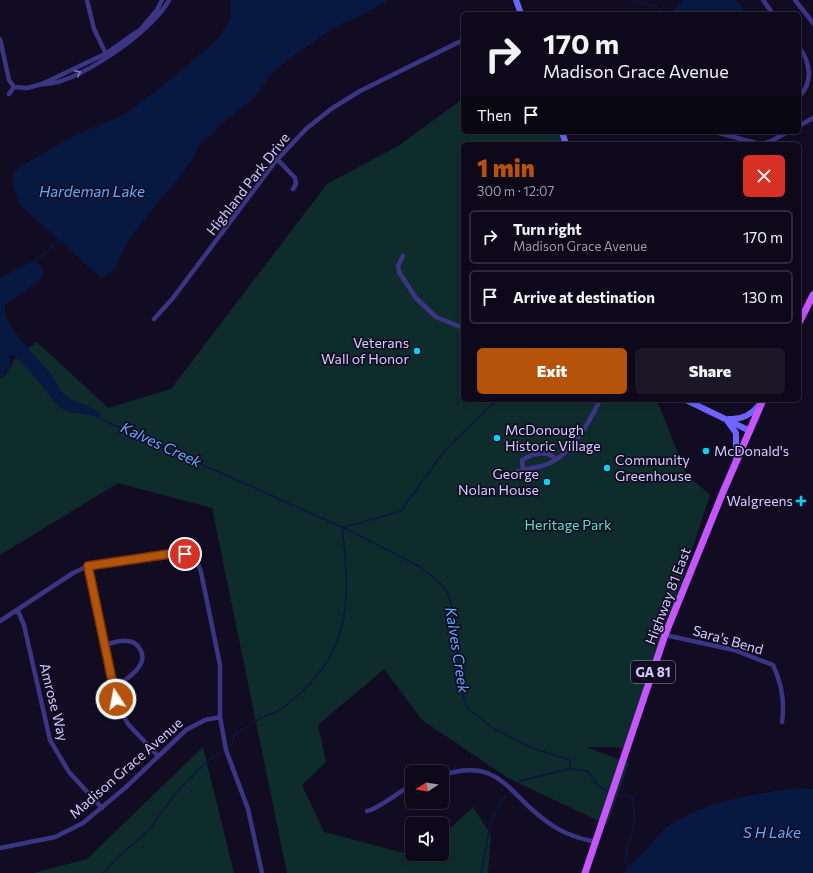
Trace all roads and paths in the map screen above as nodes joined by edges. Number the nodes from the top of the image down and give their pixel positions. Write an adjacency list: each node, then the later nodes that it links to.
1 (87, 0): 13 (street)
2 (162, 0): 13 (street)
3 (169, 0): 13 (street)
4 (516, 0): 7 (street)
5 (763, 0): 8 (street)
6 (795, 0): 9 (street)
7 (519, 12)
8 (772, 12)
9 (813, 23)
10 (0, 39): 14 (street)
11 (461, 41): 23 (street, Highland Park Drive)
12 (801, 50): 16 (street)
13 (106, 56): 14 (street)
14 (14, 87): 15 (street)
15 (10, 94)
16 (801, 95)
17 (812, 120): 18 (street)
18 (801, 125)
19 (722, 134): 21 (street)
20 (784, 134): 22 (street)
21 (752, 142)
22 (769, 142)
23 (278, 160): 24 (street); 27 (street, Highland Park Drive)
24 (293, 189)
25 (403, 256): 29 (street)
26 (813, 295): 28 (main road)
27 (154, 319)
28 (801, 319)
29 (461, 327)
30 (599, 402): 36 (street)
31 (690, 402): 34 (street)
32 (761, 402): 34 (street)
33 (762, 402): 35 (main road, Highway 81 East / GA 81)
34 (726, 419): 35 (street); 37 (street)
35 (750, 430): 37 (main road, Highway 81 East / GA 81)
36 (555, 458): 38 (street); 38 (street)
37 (735, 464): 43 (main road, Highway 81 East / GA 81)
38 (523, 470): 39 (street)
39 (516, 472)
40 (88, 566): 41 (street); 44 (street); 46 (street)
41 (18, 610): 42 (street); 51 (street, Amrose Way)
42 (0, 621)
43 (665, 635): 47 (street, Sara's Bend); 53 (main road, Highway 81 East / GA 81)
44 (105, 644): 45 (street); 45 (street)
45 (114, 685): 48 (street)
46 (220, 717): 48 (street, Madison Grace Avenue); 55 (street)
47 (782, 722)
48 (158, 756): 51 (street, Madison Grace Avenue)
49 (449, 773): 53 (street)
50 (405, 788): 52 (street)
51 (102, 808): 54 (street, Madison Grace Avenue)
52 (367, 811)
53 (596, 842): 56 (main road, Highway 81 East / GA 81)
54 (0, 848)
55 (262, 873)
56 (585, 873)

